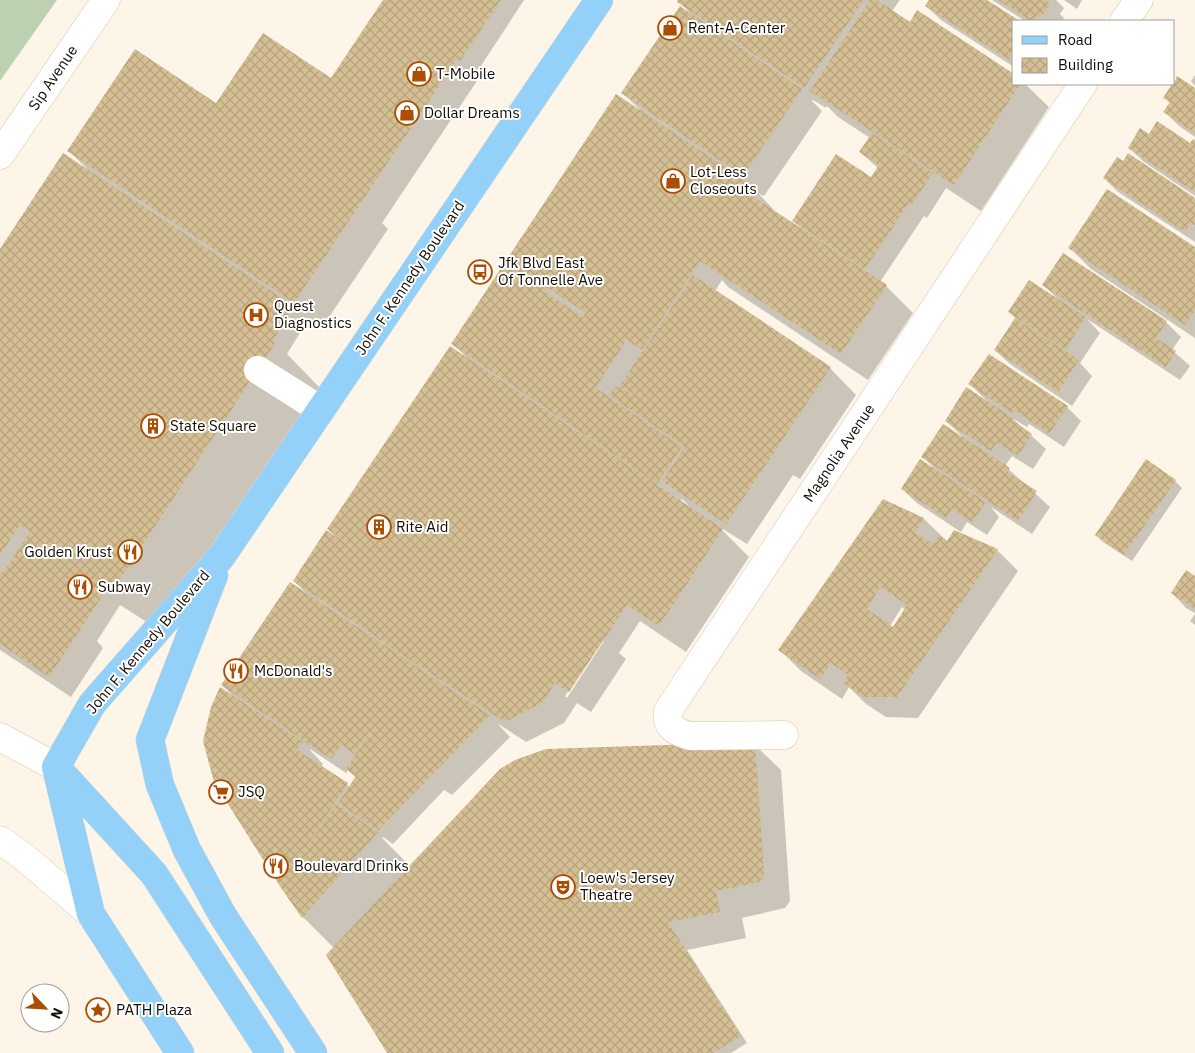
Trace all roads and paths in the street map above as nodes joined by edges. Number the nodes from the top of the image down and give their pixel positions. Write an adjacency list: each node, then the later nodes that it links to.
1 (106, 0): 6 (street, Sip Avenue)
2 (599, 0): 8 (main road, John F. Kennedy Boulevard)
3 (1138, 0): 4 (street)
4 (1125, 20)
5 (1082, 85): 10 (street, Magnolia Avenue)
6 (0, 155)
7 (258, 370): 8 (street)
8 (321, 410): 9 (main road, John F. Kennedy Boulevard)
9 (221, 557): 12 (main road, John F. Kennedy Boulevard); 17 (main road, John F. Kennedy Boulevard)
10 (784, 735)
11 (0, 737): 12 (street)
12 (56, 767): 14 (main road); 16 (main road)
13 (0, 840): 14 (street)
14 (91, 914): 15 (main road)
15 (180, 1053)
16 (270, 1053)
17 (313, 1053)

